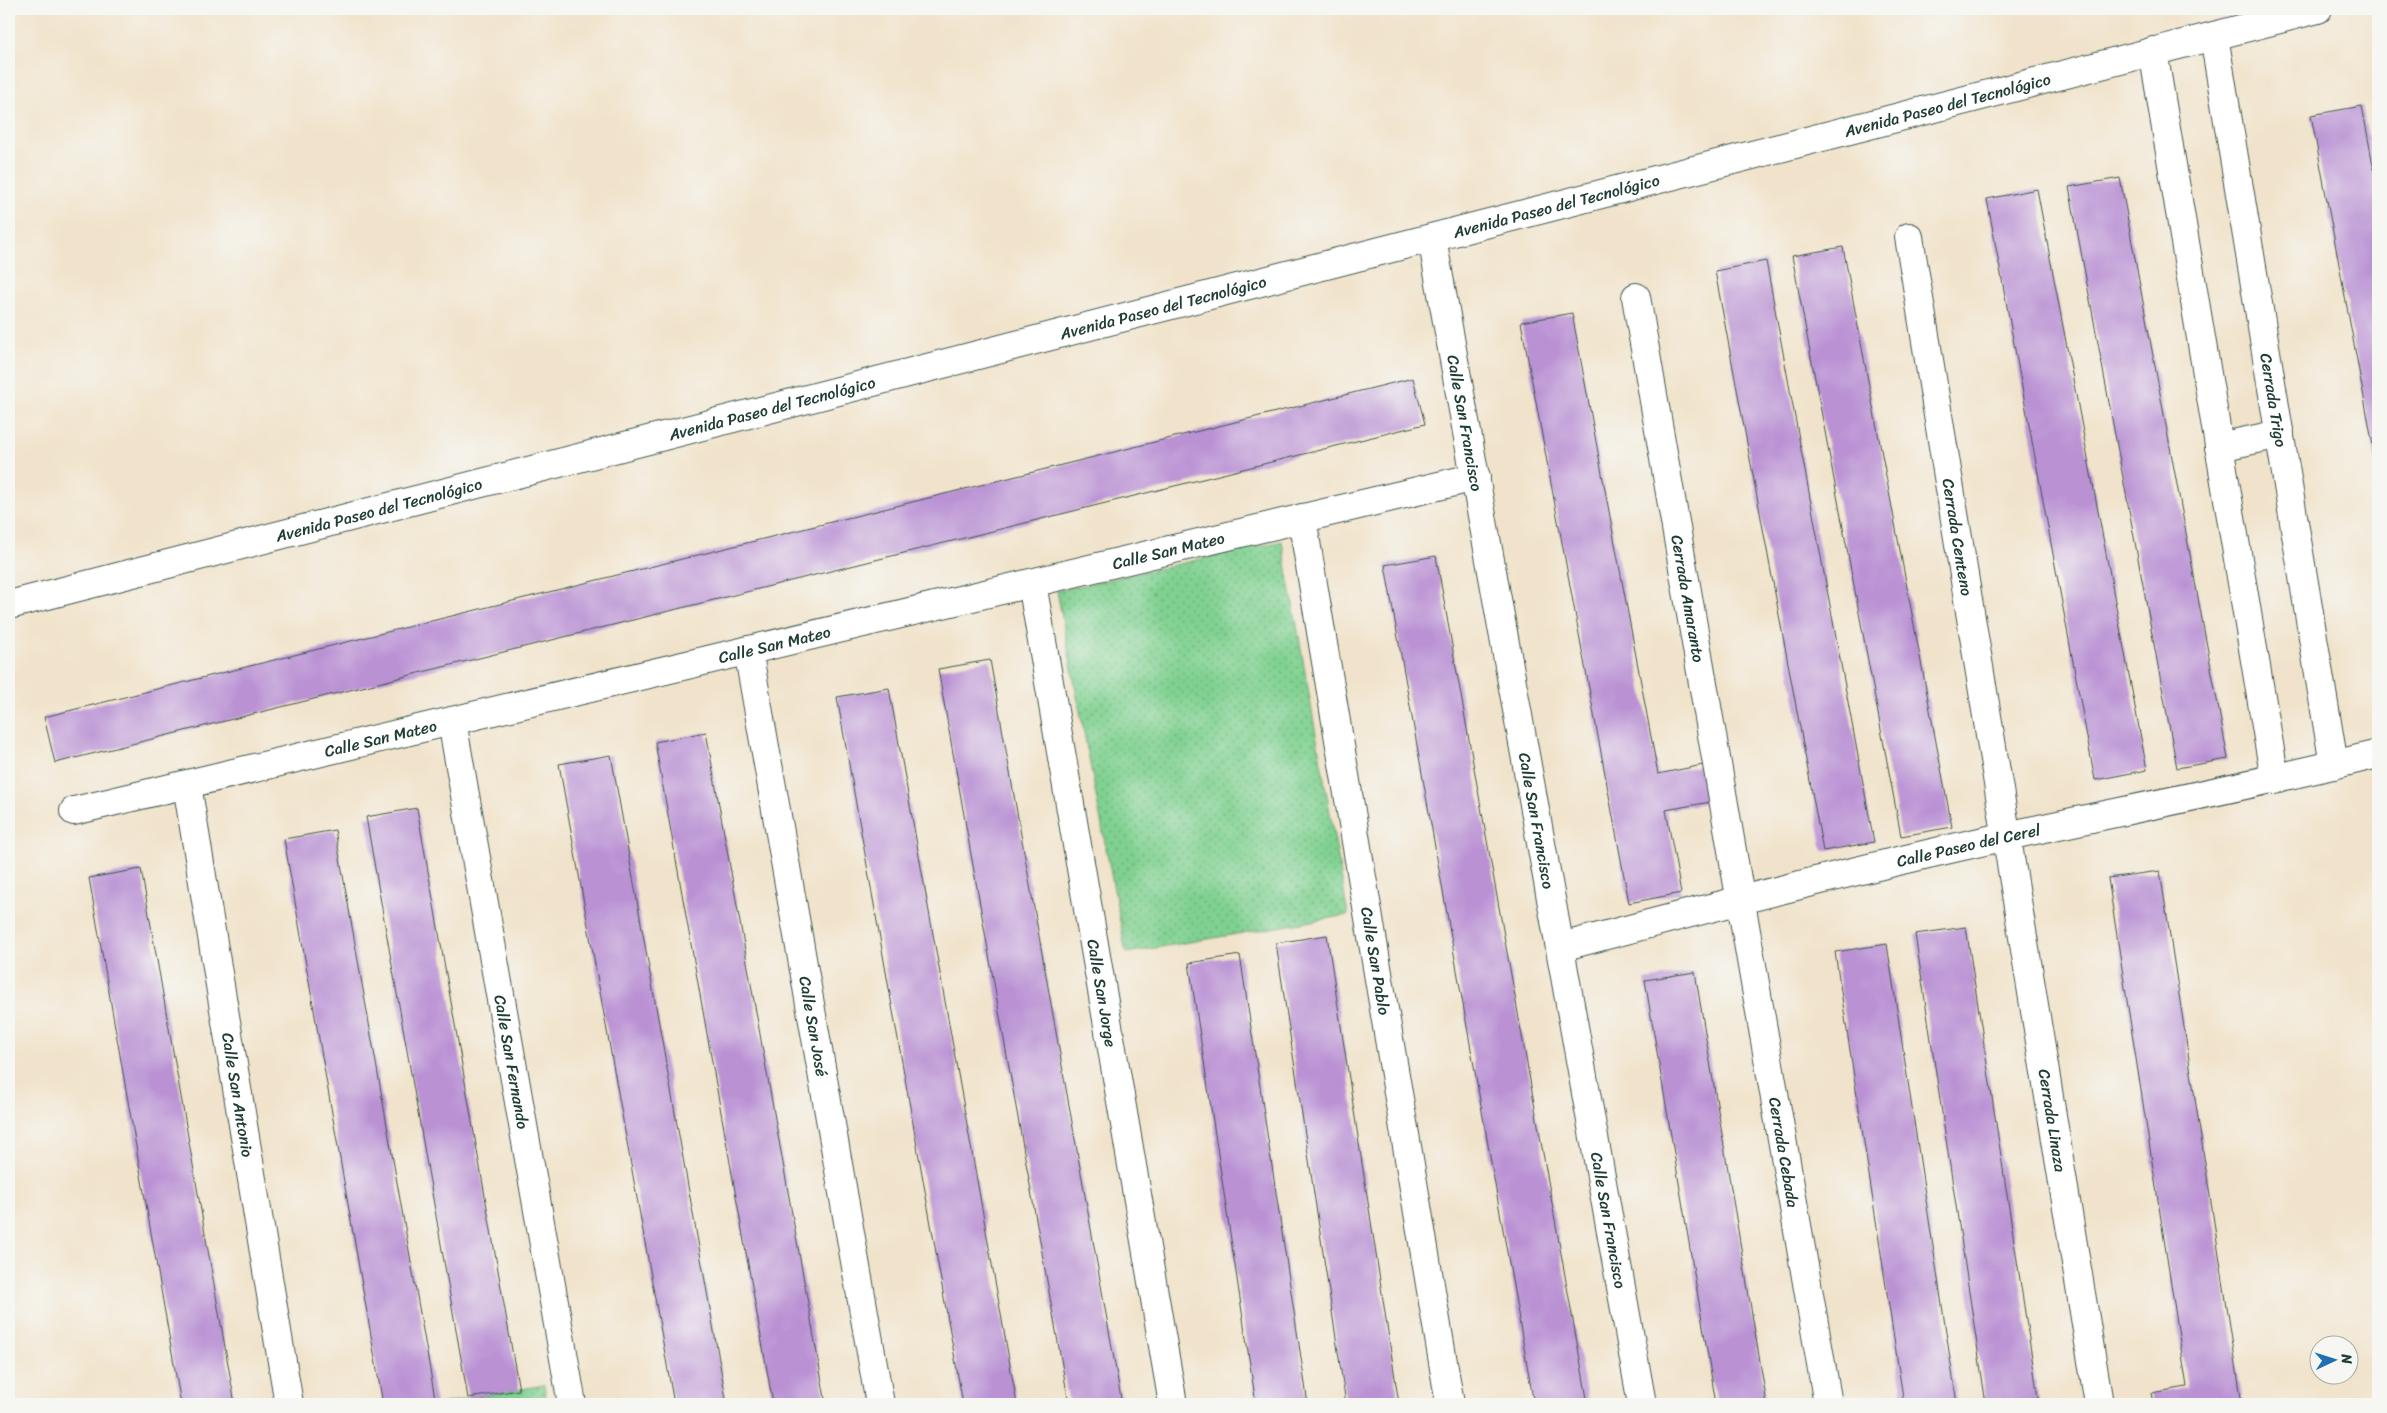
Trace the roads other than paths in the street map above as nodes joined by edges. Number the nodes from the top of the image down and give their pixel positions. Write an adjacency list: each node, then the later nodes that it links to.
1 (2318, 9): 2 (street, Avenida Paseo del Tecnológico)
2 (2214, 36): 3 (street, Avenida Paseo del Tecnológico); 7 (street, Cerrada Trigo)
3 (2153, 51): 5 (street, Avenida Paseo del Tecnológico); 8 (street)
4 (1909, 237): 20 (street, Cerrada Centeno)
5 (1432, 238): 9 (street, Calle San Francisco); 12 (street, Avenida Paseo del Tecnológico)
6 (1636, 297): 21 (street, Cerrada Amaranto)
7 (2280, 434): 8 (street); 16 (street, Cerrada Trigo)
8 (2219, 447): 17 (street)
9 (1476, 477): 10 (street, Calle San Mateo); 22 (street, Calle San Francisco)
10 (1302, 518): 11 (street, Calle San Mateo); 27 (street, Calle San Pablo)
11 (1032, 583): 13 (street, Calle San Mateo); 26 (street, Calle San Jorge)
12 (9, 604)
13 (748, 650): 14 (street, Calle San Mateo); 25 (street, Calle San José)
14 (452, 721): 18 (street, Calle San Mateo); 24 (street, Calle San Fernando)
15 (2378, 754): 16 (street, Calle Paseo del Cerel)
16 (2334, 765): 17 (street, Calle Paseo del Cerel)
17 (2275, 780): 20 (street, Calle Paseo del Cerel)
18 (187, 784): 19 (street, Calle San Mateo); 23 (street, Calle San Antonio)
19 (74, 811)
20 (2006, 836): 21 (street, Calle Paseo del Cerel); 30 (street, Cerrada Linaza)
21 (1740, 900): 22 (street, Calle Paseo del Cerel); 29 (street, Cerrada Cebada)
22 (1561, 947): 28 (street, Calle San Francisco)
23 (288, 1404)
24 (572, 1404)
25 (880, 1404)
26 (1172, 1404)
27 (1450, 1404)
28 (1642, 1404)
29 (1828, 1404)
30 (2099, 1404)

